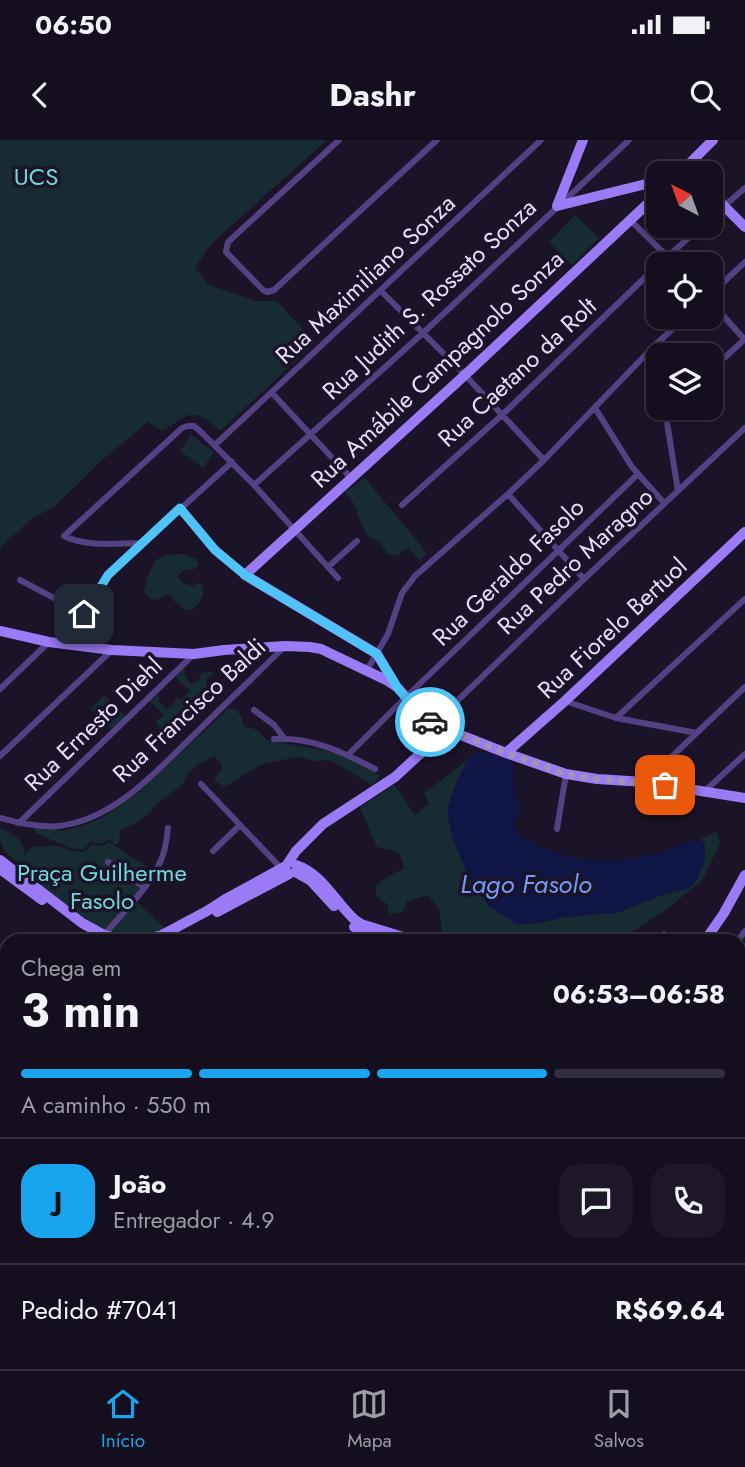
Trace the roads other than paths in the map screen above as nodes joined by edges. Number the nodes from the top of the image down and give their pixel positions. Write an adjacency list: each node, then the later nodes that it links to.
1 (339, 140): 2 (street)
2 (437, 140)
3 (541, 140): 21 (street, Rua Maximiliano Sonza)
4 (583, 140): 12 (street)
5 (629, 140): 12 (street, Rua Judith S. Rossato Sonza)
6 (713, 140): 7 (street)
7 (695, 161)
8 (646, 184): 12 (street)
9 (745, 188): 11 (street)
10 (646, 205): 13 (street, Rua Amábile Campagnolo Sonza)
11 (725, 205): 14 (street)
12 (557, 206): 24 (street, Rua Judith S. Rossato Sonza)
13 (630, 220): 16 (street); 27 (street, Rua Amábile Campagnolo Sonza)
14 (745, 227)
15 (688, 238): 17 (street, Rua Caetano da Rolt)
16 (663, 252)
17 (672, 252)
18 (745, 262): 20 (street)
19 (646, 277): 30 (street, Rua Caetano da Rolt)
20 (723, 283)
21 (381, 291): 24 (street); 28 (street, Rua Maximiliano Sonza)
22 (723, 315): 25 (street)
23 (673, 329): 29 (street)
24 (422, 333): 27 (street); 33 (street, Rua Judith S. Rossato Sonza)
25 (745, 340): 26 (street)
26 (723, 359)
27 (465, 376): 30 (street); 38 (street, Rua Amábile Campagnolo Sonza)
28 (272, 393): 33 (street); 34 (street, Rua Maximiliano Sonza)
29 (595, 408): 35 (street); 37 (street)
30 (502, 415): 35 (street); 43 (street, Rua Caetano da Rolt)
31 (667, 420): 40 (street)
32 (745, 428): 40 (street, Rua Pedro Maragno)
33 (312, 435): 38 (street); 39 (street, Rua Judith S. Rossato Sonza)
34 (215, 446): 36 (street); 48 (street)
35 (544, 460): 41 (street)
36 (232, 462): 39 (street); 44 (street)
37 (638, 475): 42 (street); 49 (street, Rua Geraldo Fasolo)
38 (351, 478): 45 (street, Rua Amábile Campagnolo Sonza)
39 (254, 485): 45 (street)
40 (678, 491): 42 (street, Rua Pedro Maragno)
41 (508, 494): 49 (street); 63 (street)
42 (664, 503): 53 (street, Rua Pedro Maragno)
43 (402, 505)
44 (180, 508): 48 (street); 51 (street)
45 (294, 529): 50 (street); 51 (street, Rua Amábile Campagnolo Sonza)
46 (745, 532): 69 (street, Rua Fiorelo Bertuol)
47 (356, 541): 50 (street)
48 (144, 543): 56 (street)
49 (558, 551): 53 (street); 68 (street, Rua Geraldo Fasolo)
50 (328, 567): 52 (street)
51 (245, 575): 63 (street)
52 (338, 578)
53 (584, 579): 72 (street, Rua Pedro Maragno)
54 (20, 580): 56 (street)
55 (745, 598): 71 (street)
56 (84, 614): 59 (street)
57 (0, 631): 58 (street)
58 (49, 642): 59 (street); 67 (street)
59 (68, 644): 61 (street)
60 (285, 646): 62 (street); 64 (street); 88 (street, Rua Francisco Baldi)
61 (112, 650): 62 (street); 80 (street)
62 (194, 654): 88 (street, Rua Ernesto Diehl)
63 (377, 654): 64 (street); 65 (street)
64 (367, 670): 65 (street)
65 (397, 687): 68 (street)
66 (745, 687): 74 (street)
67 (0, 689)
68 (406, 697): 72 (street); 78 (street, Rua Geraldo Fasolo)
69 (565, 701): 71 (street); 77 (street, Rua Fiorelo Bertuol)
70 (254, 710): 76 (street)
71 (616, 718): 74 (street)
72 (433, 724): 73 (street)
73 (443, 728): 77 (street); 95 (street)
74 (697, 733): 83 (street)
75 (274, 739): 76 (street)
76 (285, 739): 78 (street)
77 (506, 753): 82 (street)
78 (349, 754): 81 (street)
79 (745, 754): 85 (street)
80 (0, 756)
81 (376, 769)
82 (566, 774): 83 (street); 91 (street)
83 (645, 782): 85 (street)
84 (201, 784): 89 (street)
85 (706, 790): 86 (street)
86 (745, 798)
87 (0, 818): 88 (street, Rua Francisco Baldi)
88 (19, 822)
89 (240, 825): 92 (street); 95 (street)
90 (168, 828): 98 (street)
91 (556, 829)
92 (213, 851)
93 (0, 860): 101 (street)
94 (108, 862): 98 (street)
95 (290, 868): 99 (street); 105 (street); 106 (street)
96 (0, 869): 100 (street)
97 (745, 875): 107 (street)
98 (144, 887): 102 (street)
99 (208, 914): 103 (street); 104 (street)
100 (94, 934)
101 (97, 934)
102 (108, 934)
103 (162, 934)
104 (175, 934)
105 (369, 934)
106 (393, 934)
107 (710, 934)

